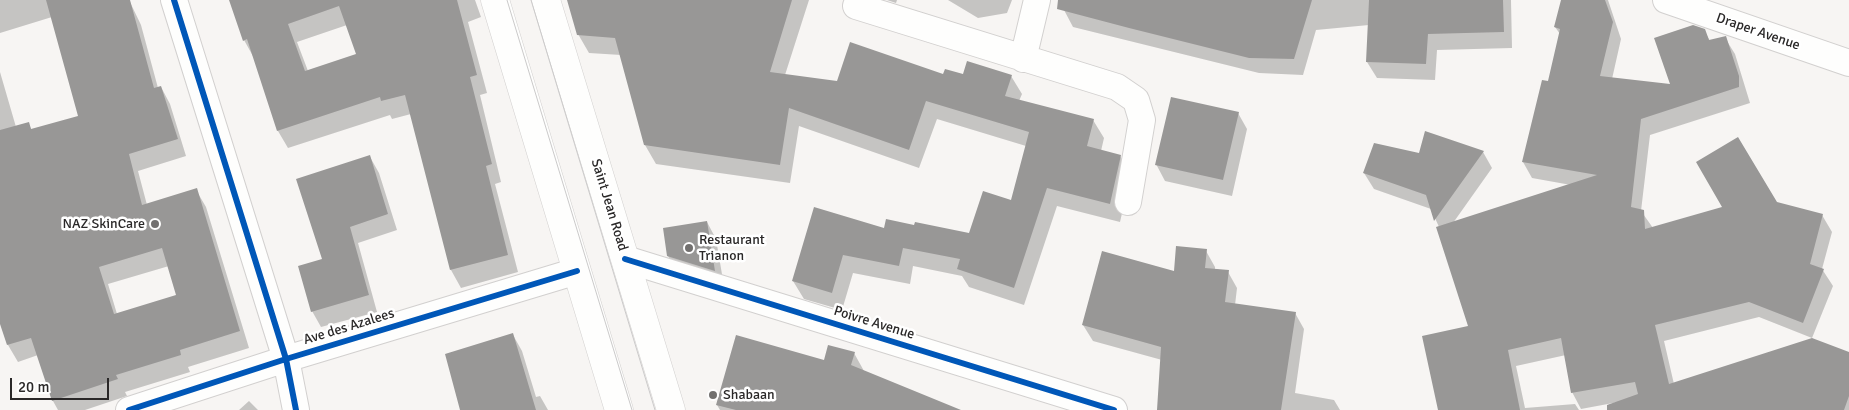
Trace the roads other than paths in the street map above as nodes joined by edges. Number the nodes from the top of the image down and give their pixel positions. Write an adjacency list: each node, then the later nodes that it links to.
1 (174, 0): 12 (street)
2 (494, 0): 11 (main road)
3 (546, 0): 10 (main road, Saint Jean Road)
4 (1038, 0): 7 (street)
5 (1666, 0): 8 (street, Draper Avenue)
6 (856, 6): 7 (street)
7 (1023, 59): 9 (street)
8 (1849, 64)
9 (1128, 202)
10 (625, 259): 16 (main road, Saint Jean Road); 17 (street, Poivre Avenue)
11 (576, 271): 12 (street, Ave des Azalees); 15 (main road)
12 (286, 359): 13 (street, Ave des Azalees); 14 (street)
13 (129, 410)
14 (296, 410)
15 (620, 410)
16 (671, 410)
17 (1114, 410)

